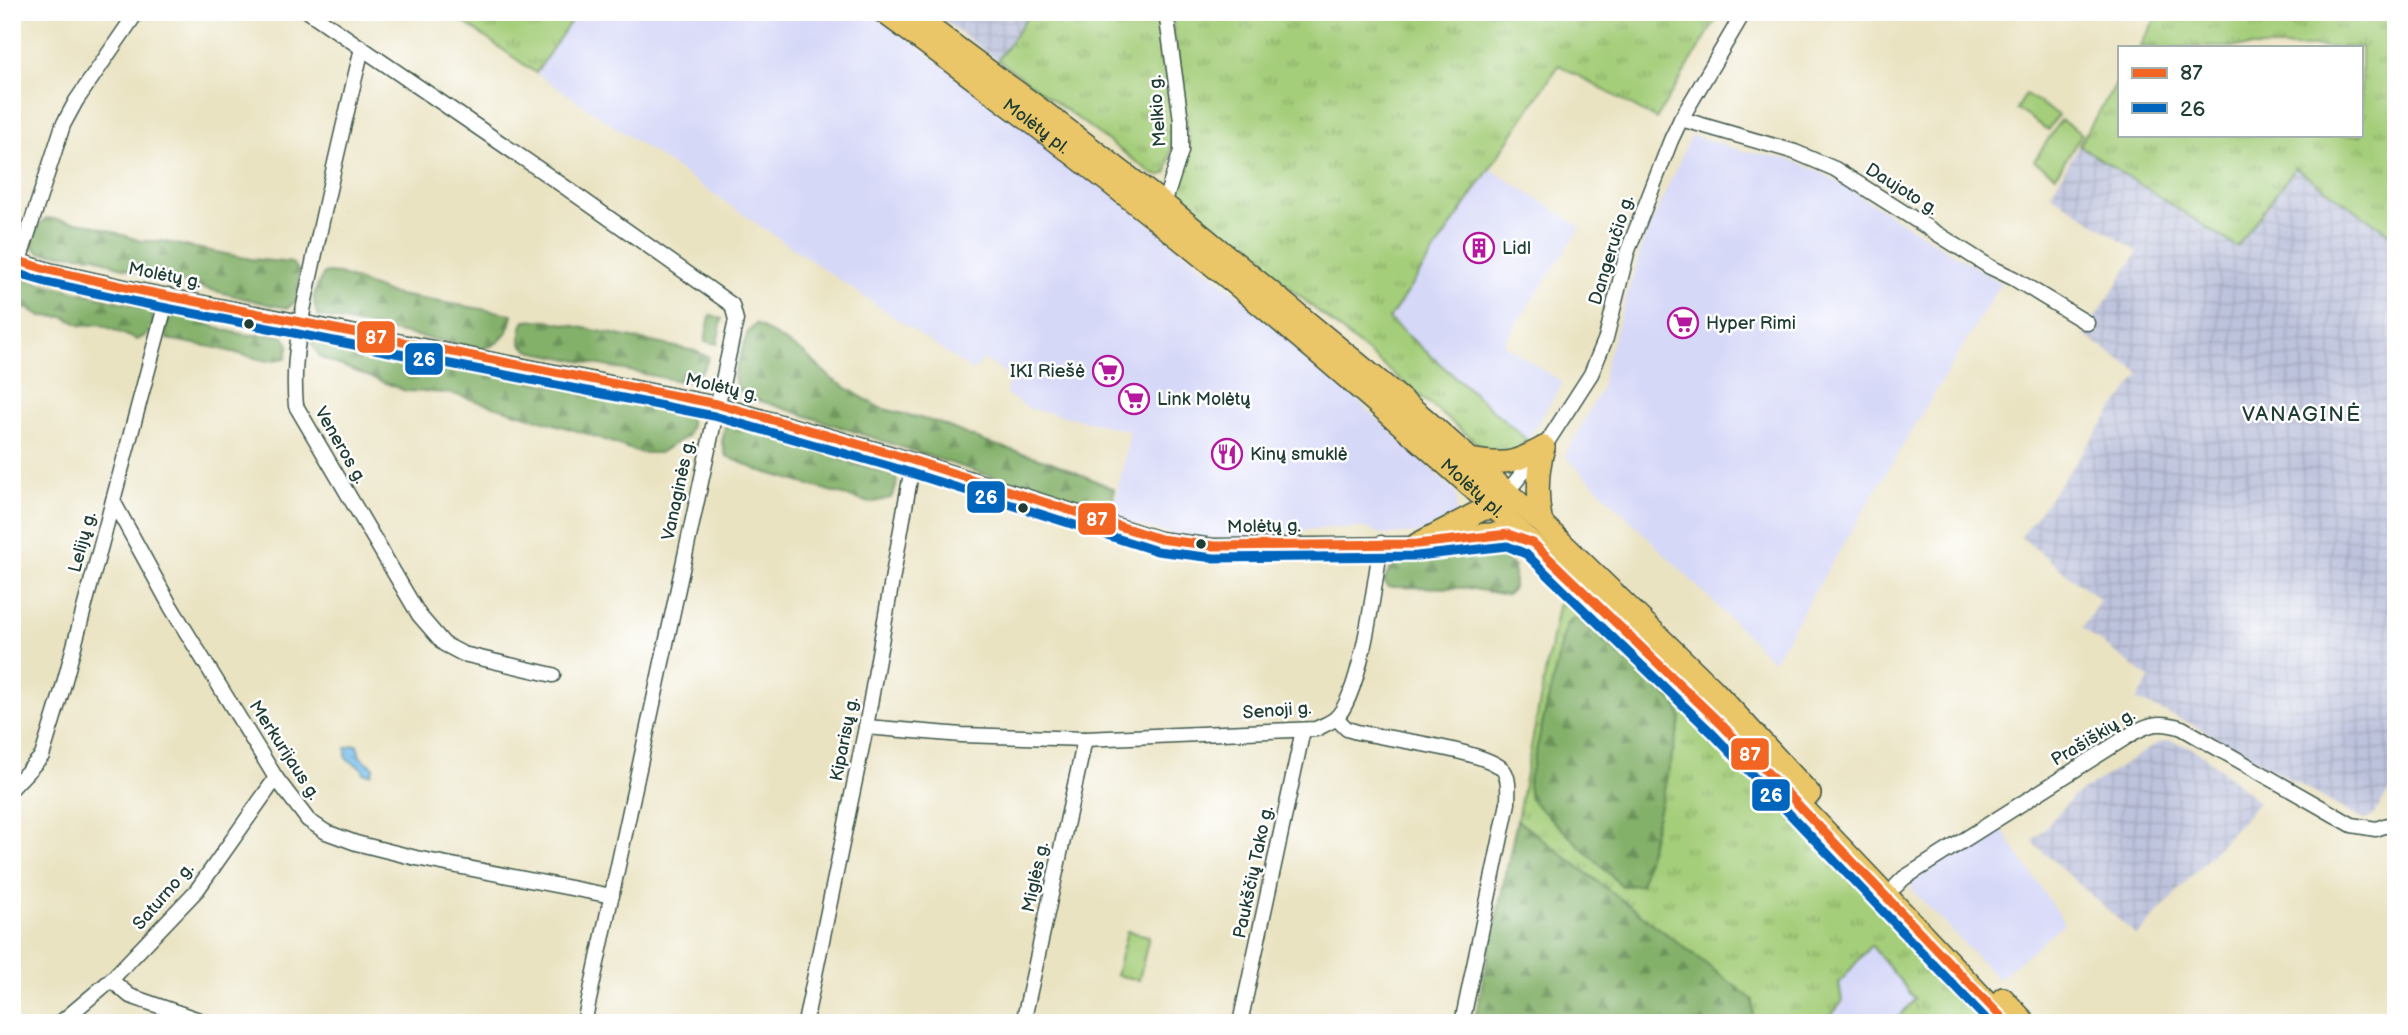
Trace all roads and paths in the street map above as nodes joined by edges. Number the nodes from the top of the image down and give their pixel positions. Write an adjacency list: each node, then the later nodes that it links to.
1 (137, 12): 10 (street)
2 (309, 12): 7 (street, Vanaginės g.)
3 (883, 12): 17 (highway, Molėtų pl.)
4 (909, 12): 9 (highway, Molėtų pl.)
5 (1166, 12): 9 (street, Melkio g.)
6 (1744, 12): 8 (street, Dangeručio g.)
7 (362, 48): 12 (street, Veneros g.); 14 (street, Vanaginės g.)
8 (1681, 119): 13 (street, Daujoto g.); 15 (street, Dangeručio g.)
9 (1164, 204): 17 (highway, Molėtų pl.)
10 (16, 260): 11 (street, Molėtų g.)
11 (168, 295): 12 (street, Molėtų g.); 19 (street, Lelijų g.)
12 (301, 322): 14 (street, Molėtų g.); 24 (street, Veneros g.)
13 (2087, 323)
14 (717, 404): 16 (street, Molėtų g.); 33 (street, Vanaginės g.)
15 (1544, 447): 17 (highway); 18 (street, Dangeručio g.); 20 (highway)
16 (914, 462): 22 (street, Molėtų g.); 26 (street, Kiparisų g.)
17 (1463, 466): 18 (highway, Molėtų pl.); 21 (highway)
18 (1500, 495): 20 (highway, Molėtų pl.); 20 (highway); 21 (highway)
19 (113, 501): 29 (street, Merkurijaus g.); 30 (street, Lelijų g.)
20 (1535, 526): 21 (highway); 32 (highway, Molėtų pl.); 42 (highway, Molėtų pl.)
21 (1454, 532): 23 (highway)
22 (1381, 543): 23 (street, Molėtų g.); 25 (street)
23 (1417, 544)
24 (553, 675)
25 (1336, 718): 27 (street, Senoji g.); 41 (street, Senoji g.)
26 (866, 727): 28 (street, Senoji g.); 38 (street, Kiparisų g.)
27 (1303, 730): 28 (street, Senoji g.); 40 (street, Paukščių Tako g.)
28 (1085, 739): 39 (street, Miglės g.)
29 (276, 778): 33 (street, Merkurijaus g.); 34 (street, Saturno g.)
30 (12, 788)
31 (2396, 822): 32 (street, Prašiškių g.)
32 (1896, 886): 43 (highway, Molėtų pl.)
33 (612, 896): 37 (street, Vanaginės g.)
34 (111, 980): 35 (street, Saturno g.); 36 (street)
35 (60, 1023)
36 (208, 1023)
37 (584, 1023)
38 (805, 1023)
39 (1023, 1023)
40 (1240, 1023)
41 (1462, 1023)
42 (2007, 1023)
43 (2026, 1023)

